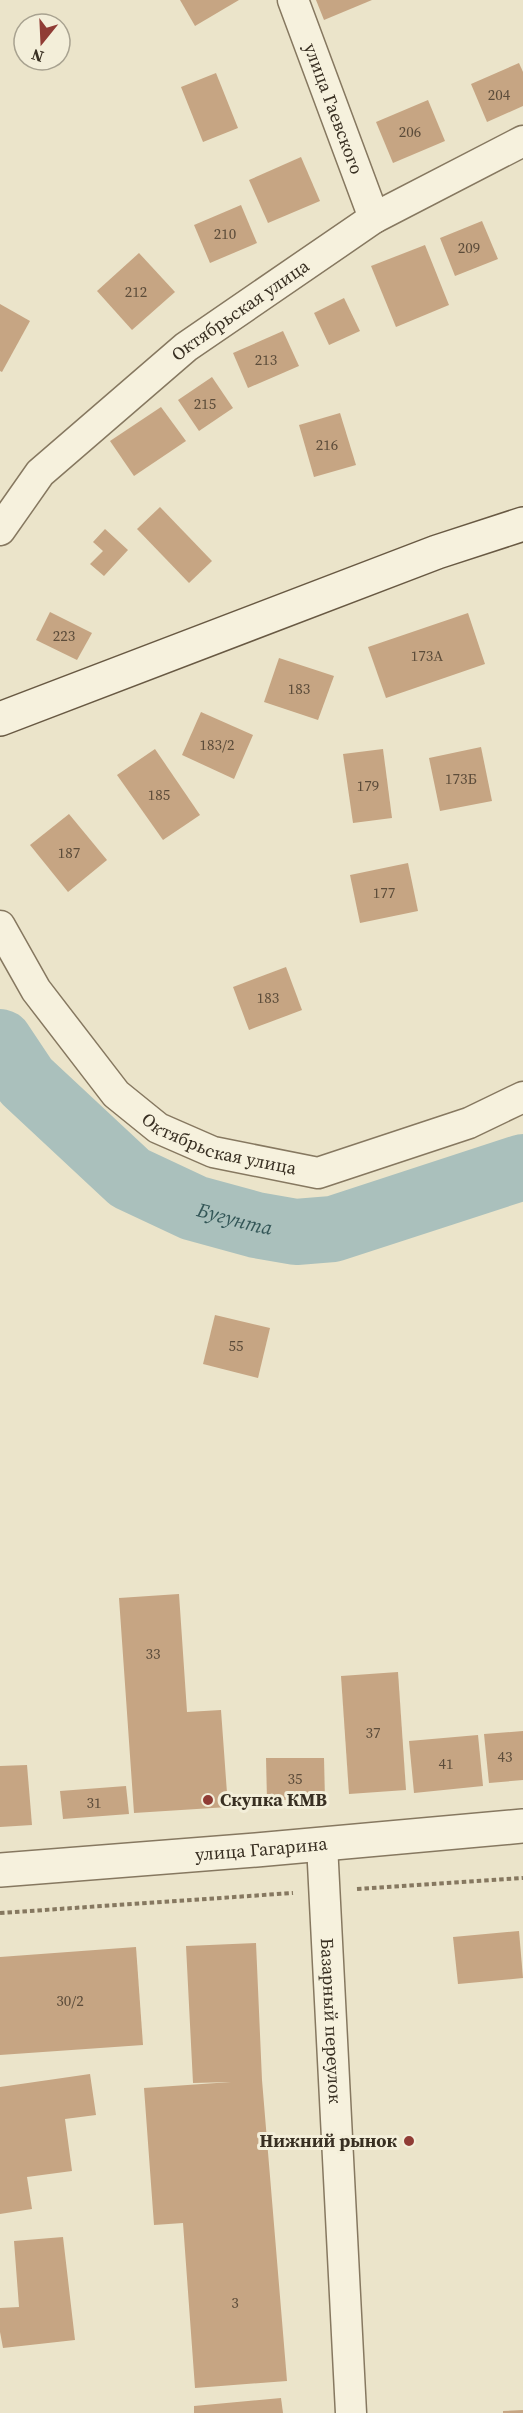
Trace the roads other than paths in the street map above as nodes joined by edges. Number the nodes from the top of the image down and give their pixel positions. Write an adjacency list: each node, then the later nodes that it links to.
1 (293, 0): 3 (street, улица Гаевского)
2 (523, 141): 3 (street, Октябрьская улица)
3 (374, 218): 5 (street, Октябрьская улица)
4 (523, 524): 6 (main road)
5 (0, 530)
6 (0, 719)
7 (0, 926): 8 (street, Октябрьская улица)
8 (523, 1097)
9 (523, 1826): 10 (main road, улица Гагарина)
10 (322, 1844): 11 (main road, улица Гагарина); 12 (street, Базарный переулок)
11 (0, 1870)
12 (351, 2413)

